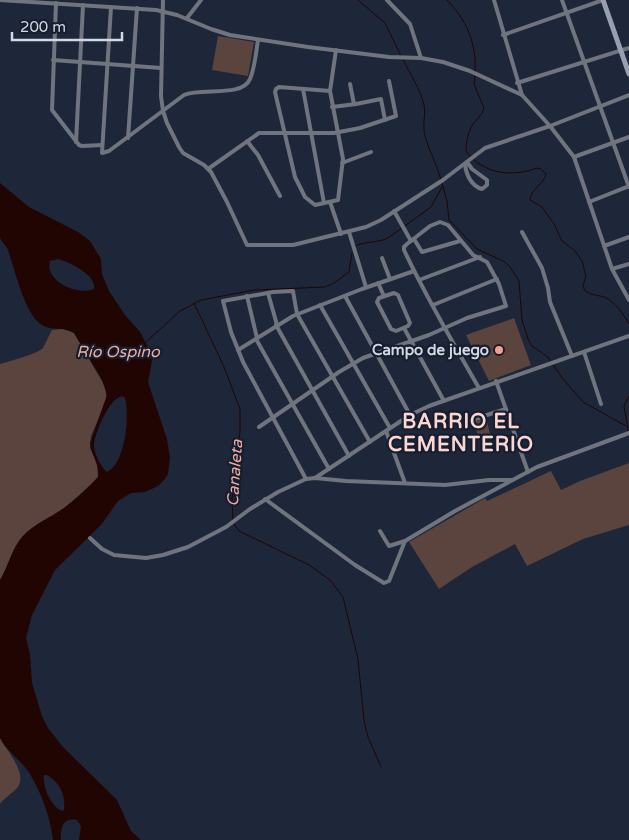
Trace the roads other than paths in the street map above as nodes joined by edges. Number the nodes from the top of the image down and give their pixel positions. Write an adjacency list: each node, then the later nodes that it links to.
1 (0, 0): 8 (street)
2 (163, 0): 13 (street)
3 (200, 0): 15 (street)
4 (387, 0): 21 (street)
5 (494, 0): 16 (street)
6 (562, 0): 14 (street)
7 (603, 0): 14 (street); 20 (main road)
8 (32, 1): 9 (street)
9 (56, 3): 10 (street); 22 (street)
10 (83, 5): 11 (street); 23 (street)
11 (111, 7): 12 (street); 25 (street)
12 (137, 8): 13 (street); 26 (street)
13 (164, 12): 15 (street); 27 (street)
14 (566, 13): 16 (street); 24 (street)
15 (187, 18): 17 (street)
16 (503, 35): 30 (street)
17 (258, 40): 19 (street); 39 (street)
18 (629, 48): 20 (street)
19 (336, 50): 21 (street); 33 (street)
20 (621, 51): 24 (street); 28 (main road)
21 (421, 58): 35 (street)
22 (53, 60): 23 (street); 48 (street)
23 (80, 61): 25 (street); 48 (street)
24 (584, 62): 30 (street); 37 (street)
25 (106, 64): 26 (street); 50 (street)
26 (133, 65): 27 (street); 46 (street)
27 (161, 68): 39 (street)
28 (629, 74)
29 (389, 81): 40 (street)
30 (517, 83): 35 (street)
31 (350, 84): 36 (street)
32 (303, 88): 33 (street); 42 (street); 44 (street)
33 (330, 90): 38 (street)
34 (629, 94): 37 (street)
35 (522, 95): 41 (street)
36 (354, 104): 38 (street); 40 (street)
37 (600, 106): 41 (street); 49 (street)
38 (332, 107): 43 (street)
39 (162, 111): 46 (street); 55 (street)
40 (386, 120): 43 (street)
41 (550, 126): 52 (street); 53 (street)
42 (284, 133): 44 (street); 47 (street); 60 (street)
43 (338, 133): 44 (street); 54 (street)
44 (311, 134): 60 (street)
45 (629, 137): 49 (street)
46 (128, 138): 50 (street)
47 (247, 141): 55 (street); 57 (street)
48 (76, 142): 50 (street)
49 (613, 143): 52 (street); 56 (street)
50 (102, 145)
51 (372, 152): 54 (street)
52 (574, 157): 59 (street)
53 (469, 160): 53 (street); 61 (street)
54 (342, 163): 58 (street)
55 (208, 169): 64 (street)
56 (629, 186): 59 (street)
57 (280, 196)
58 (330, 202): 60 (street); 64 (street)
59 (589, 202): 68 (street)
60 (324, 203)
61 (394, 211): 62 (street); 66 (street)
62 (349, 232): 64 (street); 78 (street)
63 (522, 232): 97 (street)
64 (341, 234)
65 (629, 237): 68 (street)
66 (412, 240): 67 (street); 67 (street); 73 (street)
67 (460, 241): 69 (street)
68 (604, 246): 72 (street)
69 (480, 257): 75 (street); 76 (street)
70 (382, 258): 74 (street)
71 (629, 264): 72 (street)
72 (612, 269): 79 (street)
73 (414, 271): 74 (street); 76 (street)
74 (390, 279): 77 (street)
75 (497, 279): 86 (street); 89 (street)
76 (419, 280): 86 (street)
77 (378, 283): 78 (street); 83 (street)
78 (366, 287): 82 (street)
79 (627, 292): 84 (street)
80 (268, 293): 81 (street); 87 (street); 88 (street)
81 (248, 296): 92 (street); 94 (street)
82 (345, 296): 85 (street); 96 (street)
83 (384, 296): 90 (street); 90 (street)
84 (629, 300)
85 (320, 305): 87 (street); 98 (street)
86 (433, 305): 89 (street)
87 (297, 314): 88 (street); 99 (street)
88 (277, 325): 92 (street); 102 (street)
89 (445, 327): 93 (street); 101 (street)
90 (404, 328): 93 (street)
91 (629, 336): 95 (street)
92 (257, 338): 94 (street); 104 (street)
93 (411, 341): 96 (street); 103 (street)
94 (238, 350): 108 (street)
95 (584, 352): 97 (street); 105 (street)
96 (376, 353): 98 (street); 107 (street)
97 (572, 356): 100 (street)
98 (353, 363): 99 (street); 111 (street)
99 (333, 376): 102 (street); 113 (street)
100 (496, 382): 101 (street); 106 (street)
101 (479, 388): 103 (street)
102 (313, 391): 104 (street); 114 (street)
103 (444, 400): 107 (street)
104 (292, 404): 108 (street); 115 (street)
105 (601, 404)
106 (506, 409): 109 (street); 116 (street)
107 (410, 416): 111 (street)
108 (273, 417): 110 (street); 118 (street)
109 (474, 418)
110 (259, 427)
111 (388, 430): 113 (street); 120 (street)
112 (627, 434): 116 (street)
113 (370, 442): 114 (street)
114 (349, 456): 115 (street)
115 (329, 469): 117 (street)
116 (528, 472): 119 (street)
117 (315, 478): 118 (street); 120 (street)
118 (306, 479): 121 (street)
119 (512, 480): 120 (street); 124 (street)
120 (405, 483)
121 (265, 499): 123 (street); 124 (street)
122 (380, 531): 124 (street)
123 (90, 538)
124 (405, 541)

